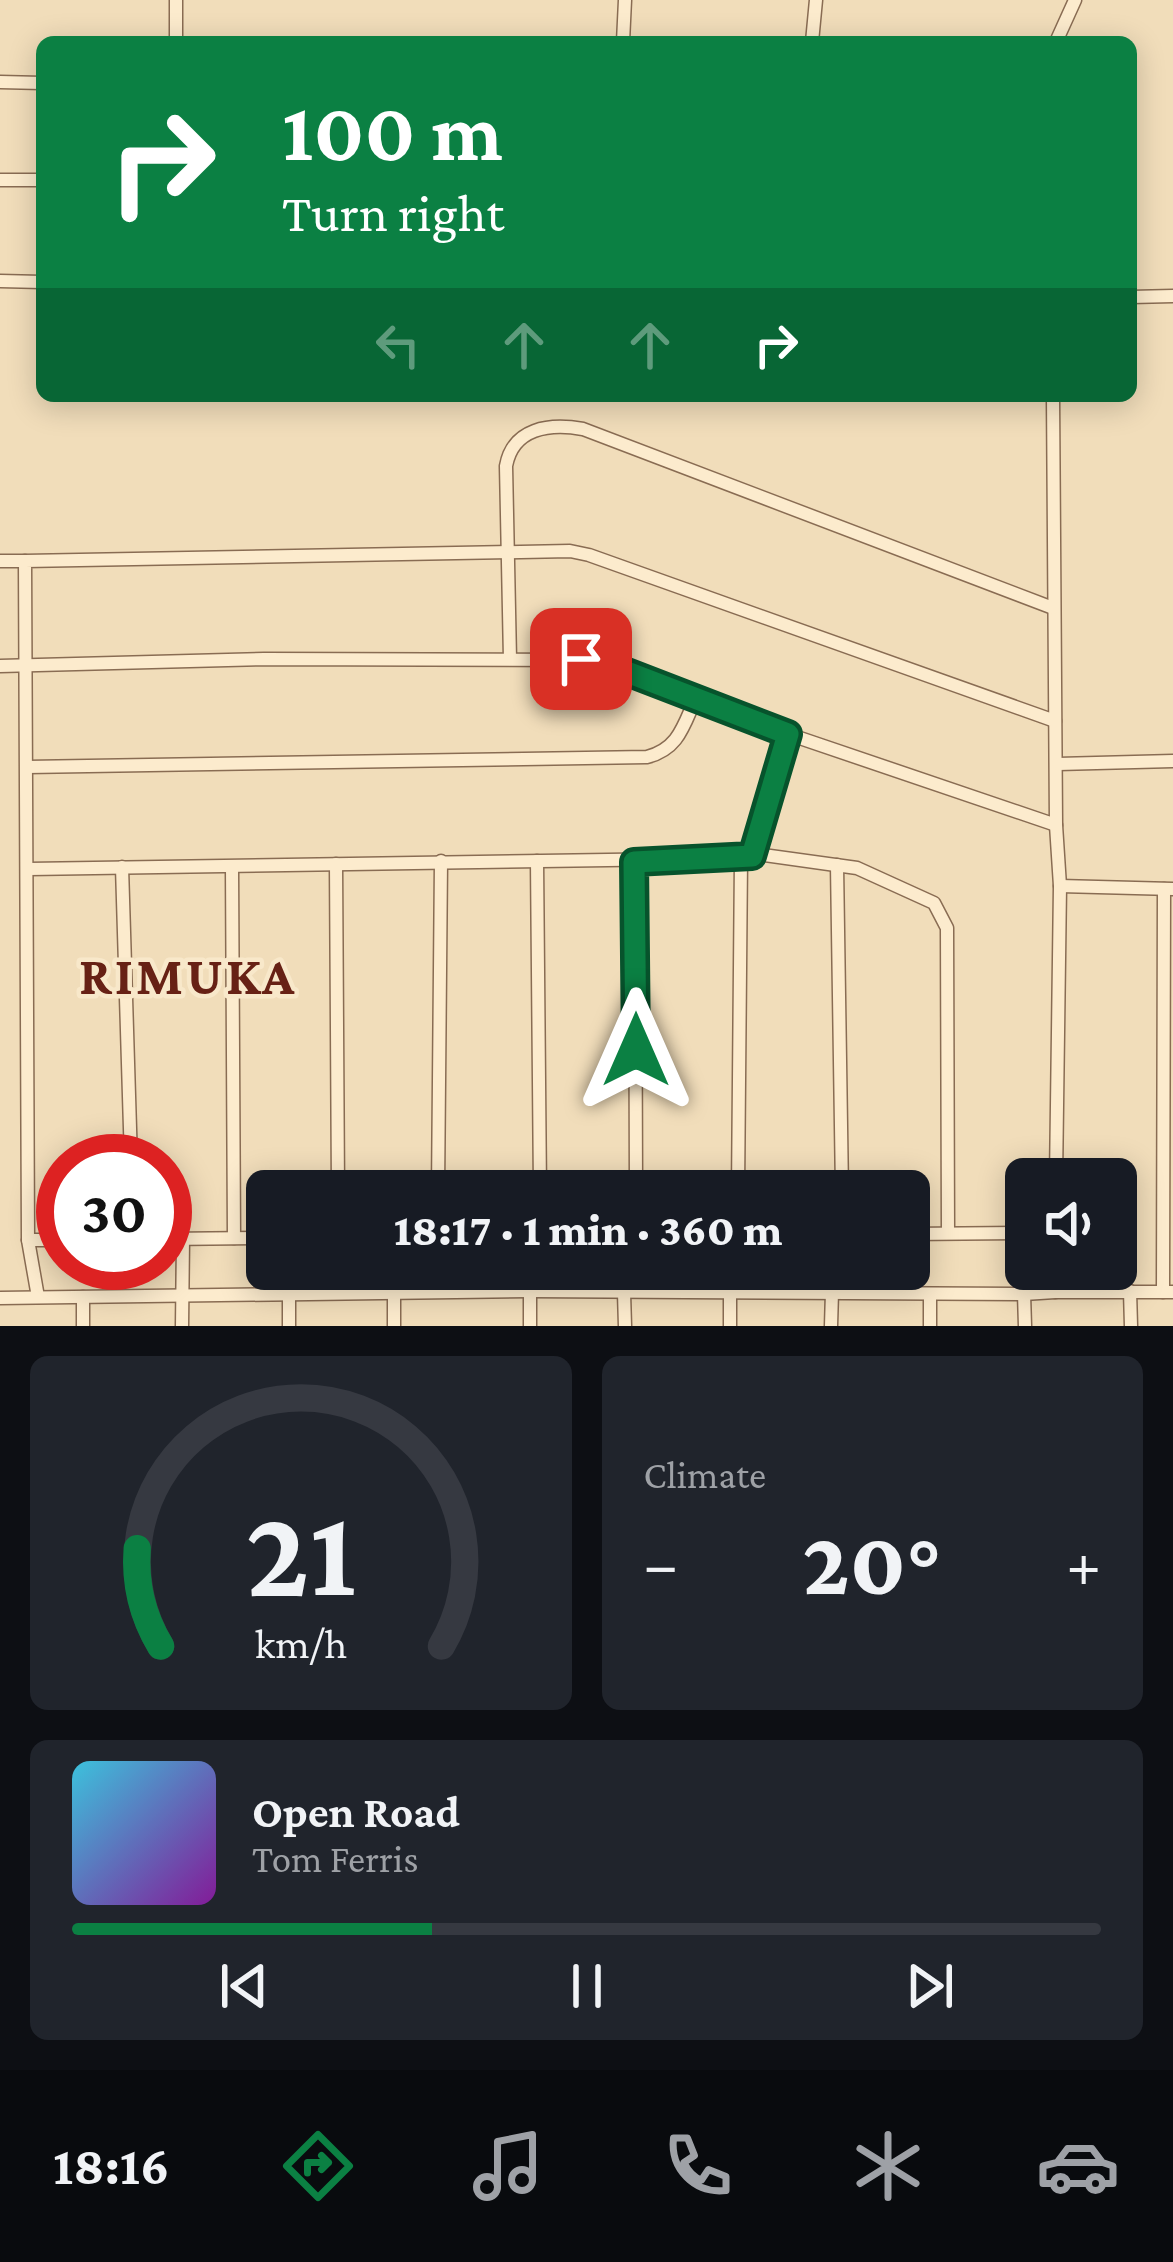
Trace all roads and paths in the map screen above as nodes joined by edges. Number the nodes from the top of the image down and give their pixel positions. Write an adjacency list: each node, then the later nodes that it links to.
1 (176, 0): 5 (street)
2 (625, 0): 6 (street)
3 (816, 0): 7 (street)
4 (1075, 0): 8 (street)
5 (176, 36)
6 (622, 36)
7 (813, 36)
8 (1059, 36)
9 (0, 82): 10 (street)
10 (36, 83)
11 (0, 180): 12 (street)
12 (36, 181)
13 (0, 281): 14 (street)
14 (36, 282)
15 (1173, 296): 16 (street)
16 (1137, 297)
17 (1053, 402): 21 (street)
18 (509, 554): 20 (street); 21 (street); 22 (street); 26 (street)
19 (0, 561): 20 (street)
20 (25, 561): 24 (street)
21 (1053, 608): 26 (street)
22 (510, 658): 24 (street); 25 (street)
23 (0, 666): 24 (street)
24 (27, 666): 30 (street)
25 (694, 700): 27 (street); 30 (street)
26 (1054, 722): 29 (street)
27 (788, 734): 31 (street); 32 (street)
28 (1173, 761): 29 (street)
29 (1058, 764): 31 (street)
30 (27, 766): 40 (street)
31 (1056, 825): 41 (street)
32 (747, 857): 35 (street); 37 (street); 49 (street)
33 (537, 861): 34 (street); 35 (street); 47 (street)
34 (441, 862): 36 (street); 46 (street)
35 (634, 862): 48 (street)
36 (336, 864): 39 (street); 45 (street)
37 (837, 865): 50 (street); 52 (street)
38 (122, 867): 39 (street); 40 (street); 43 (street)
39 (232, 867): 54 (street)
40 (29, 869): 57 (street)
41 (1060, 886): 42 (street); 44 (street)
42 (1169, 889): 65 (street)
43 (130, 1134)
44 (1056, 1158)
45 (338, 1170)
46 (438, 1170)
47 (540, 1170)
48 (636, 1170)
49 (739, 1170)
50 (842, 1170)
51 (930, 1233): 52 (street)
52 (947, 1233): 53 (street)
53 (1005, 1233)
54 (234, 1238): 55 (street); 56 (street)
55 (246, 1238)
56 (192, 1239)
57 (28, 1240): 58 (street); 74 (street)
58 (36, 1240)
59 (182, 1290): 69 (street)
60 (1130, 1291): 64 (street); 65 (street); 85 (street)
61 (530, 1292): 66 (street); 70 (street); 79 (street)
62 (730, 1292): 63 (street); 66 (street); 81 (street)
63 (832, 1292): 67 (street); 82 (street)
64 (1055, 1292): 68 (street)
65 (1168, 1292)
66 (624, 1293): 80 (street)
67 (930, 1294): 68 (street); 83 (street)
68 (1024, 1294): 84 (street)
69 (182, 1295): 71 (street); 72 (street); 76 (street)
70 (394, 1295): 71 (street); 78 (street)
71 (289, 1296): 77 (street)
72 (82, 1297): 74 (street); 75 (street)
73 (0, 1298): 74 (street)
74 (38, 1298)
75 (83, 1326)
76 (182, 1326)
77 (289, 1326)
78 (394, 1326)
79 (530, 1326)
80 (625, 1326)
81 (730, 1326)
82 (831, 1326)
83 (930, 1326)
84 (1025, 1326)
85 (1131, 1326)

